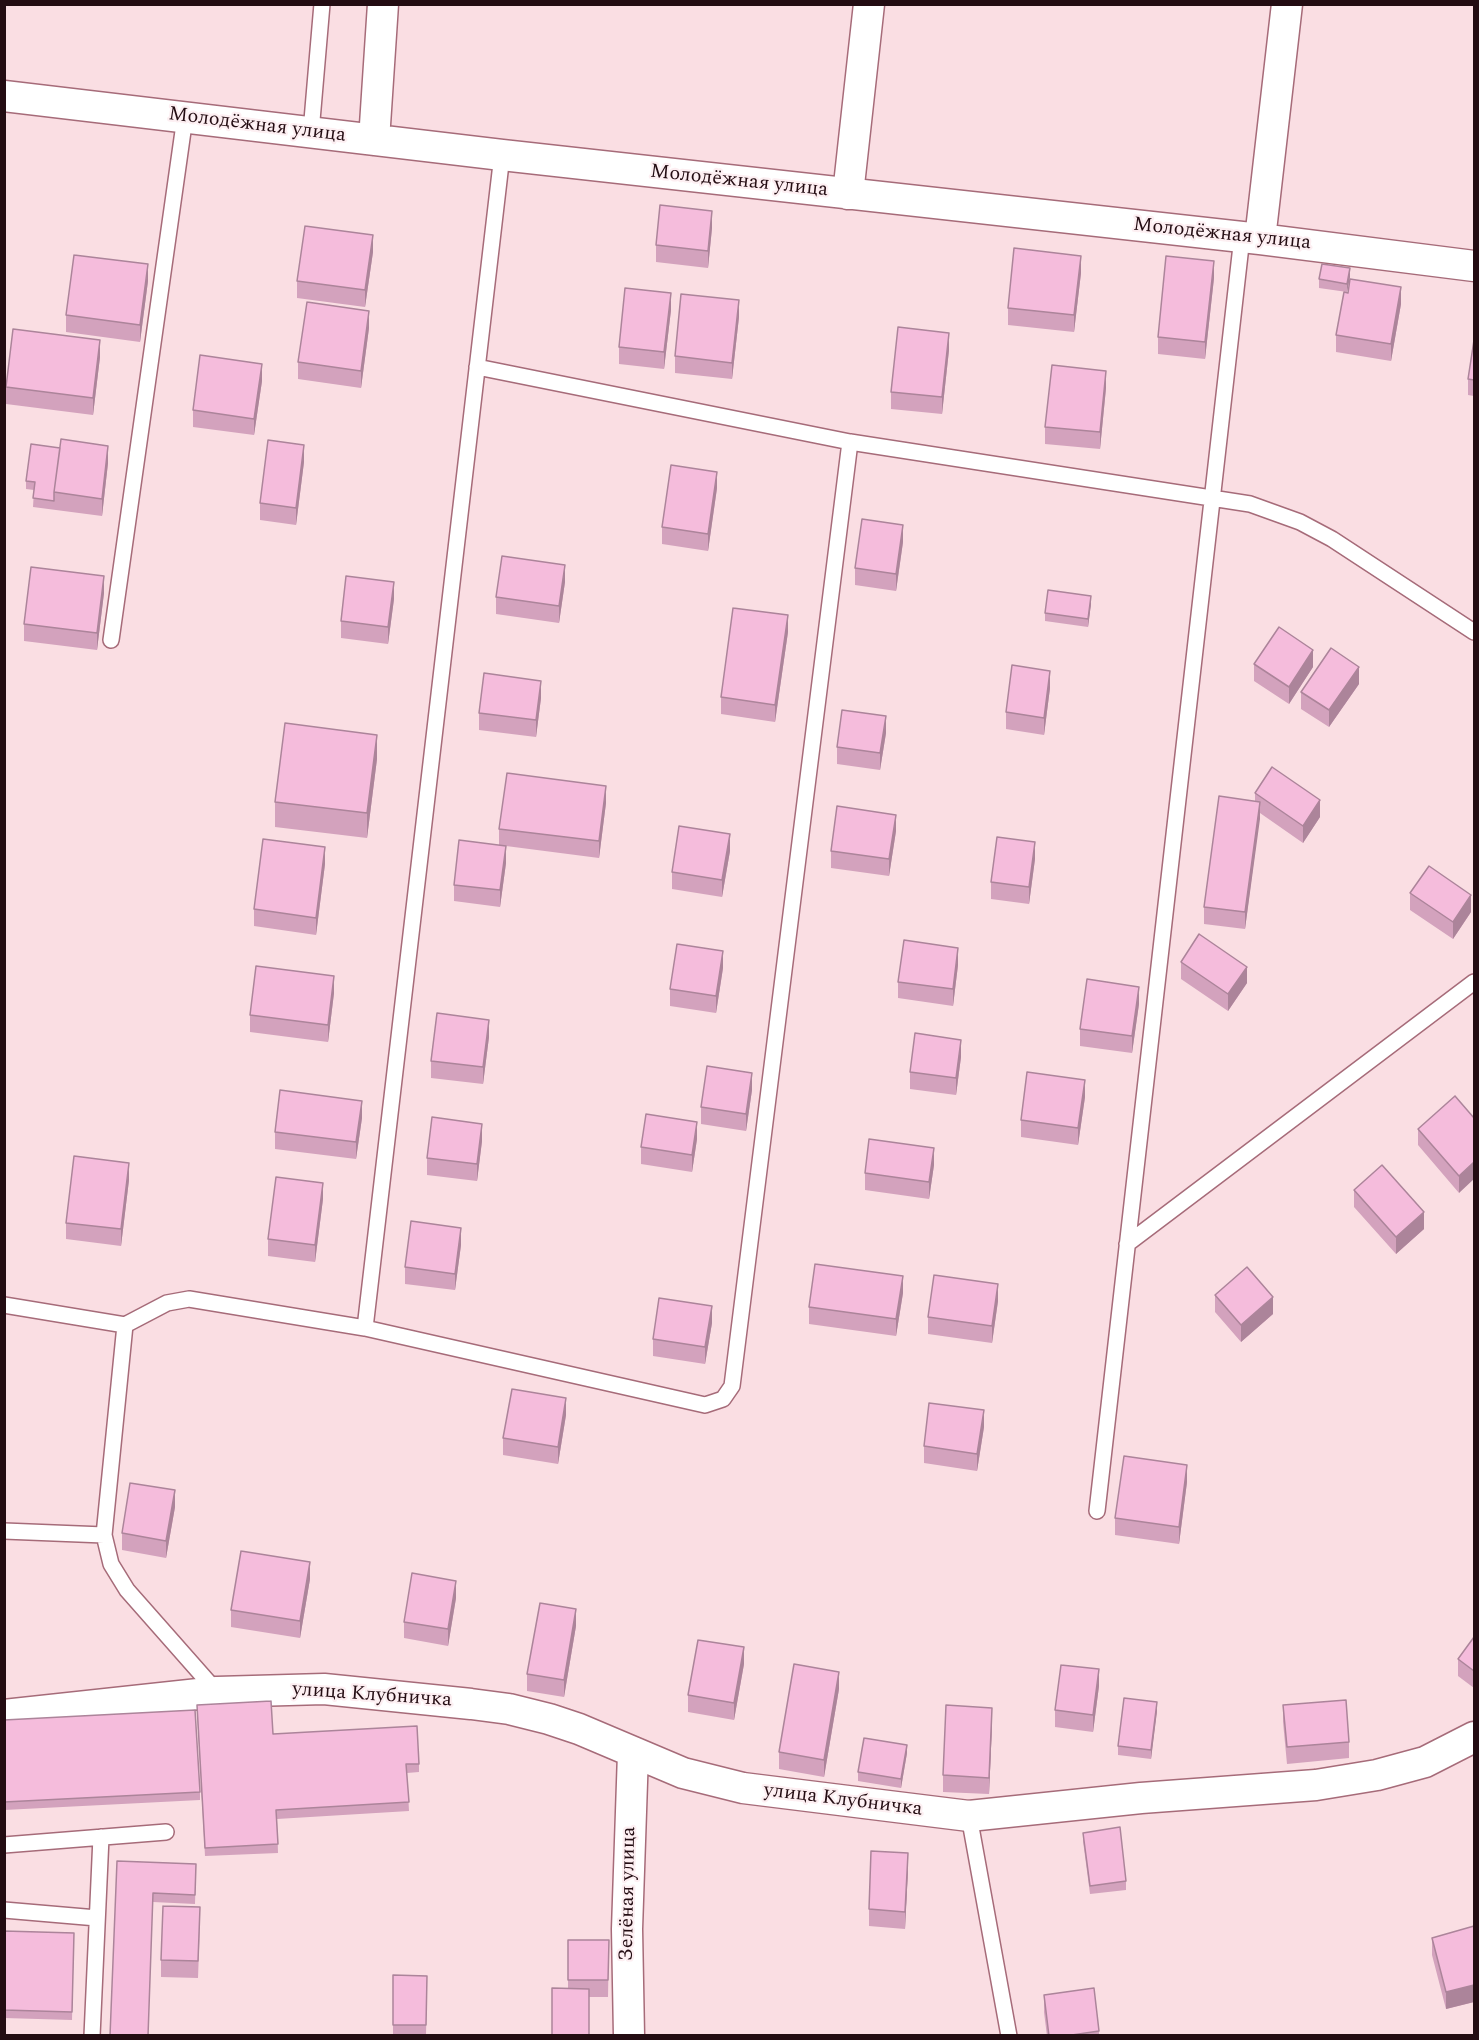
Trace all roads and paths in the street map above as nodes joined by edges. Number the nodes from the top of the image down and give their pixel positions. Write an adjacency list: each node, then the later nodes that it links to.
1 (322, 4): 7 (lane)
2 (383, 4): 8 (street)
3 (869, 4): 10 (street)
4 (1287, 4): 11 (street)
5 (4, 96): 6 (street, Молодёжная улица)
6 (185, 117): 7 (street, Молодёжная улица); 17 (lane)
7 (311, 132): 8 (street, Молодёжная улица)
8 (374, 140): 9 (street, Молодёжная улица)
9 (502, 155): 10 (street, Молодёжная улица); 13 (lane)
10 (848, 194): 11 (street, Молодёжная улица)
11 (1251, 238): 12 (street, Молодёжная улица); 15 (lane)
12 (1474, 266)
13 (477, 367): 14 (lane); 22 (lane)
14 (850, 442): 15 (lane); 22 (lane)
15 (1212, 497): 16 (lane); 19 (lane)
16 (1474, 632)
17 (111, 640)
18 (1474, 982): 19 (lane)
19 (1127, 1244): 23 (lane)
20 (4, 1305): 21 (lane)
21 (125, 1324): 22 (lane); 25 (lane)
22 (365, 1328)
23 (1097, 1511)
24 (4, 1531): 25 (lane)
25 (104, 1535): 26 (lane)
26 (217, 1692): 27 (street, улица Клубничка); 29 (street, улица Клубничка)
27 (4, 1715)
28 (1474, 1737): 30 (street, улица Клубничка)
29 (633, 1753): 30 (street, улица Клубничка); 37 (street, Зелёная улица)
30 (969, 1816): 38 (lane)
31 (166, 1832): 32 (lane)
32 (100, 1837): 33 (lane); 35 (lane)
33 (4, 1845)
34 (4, 1910): 35 (lane)
35 (97, 1918): 36 (lane)
36 (92, 2036)
37 (629, 2036)
38 (1009, 2036)

